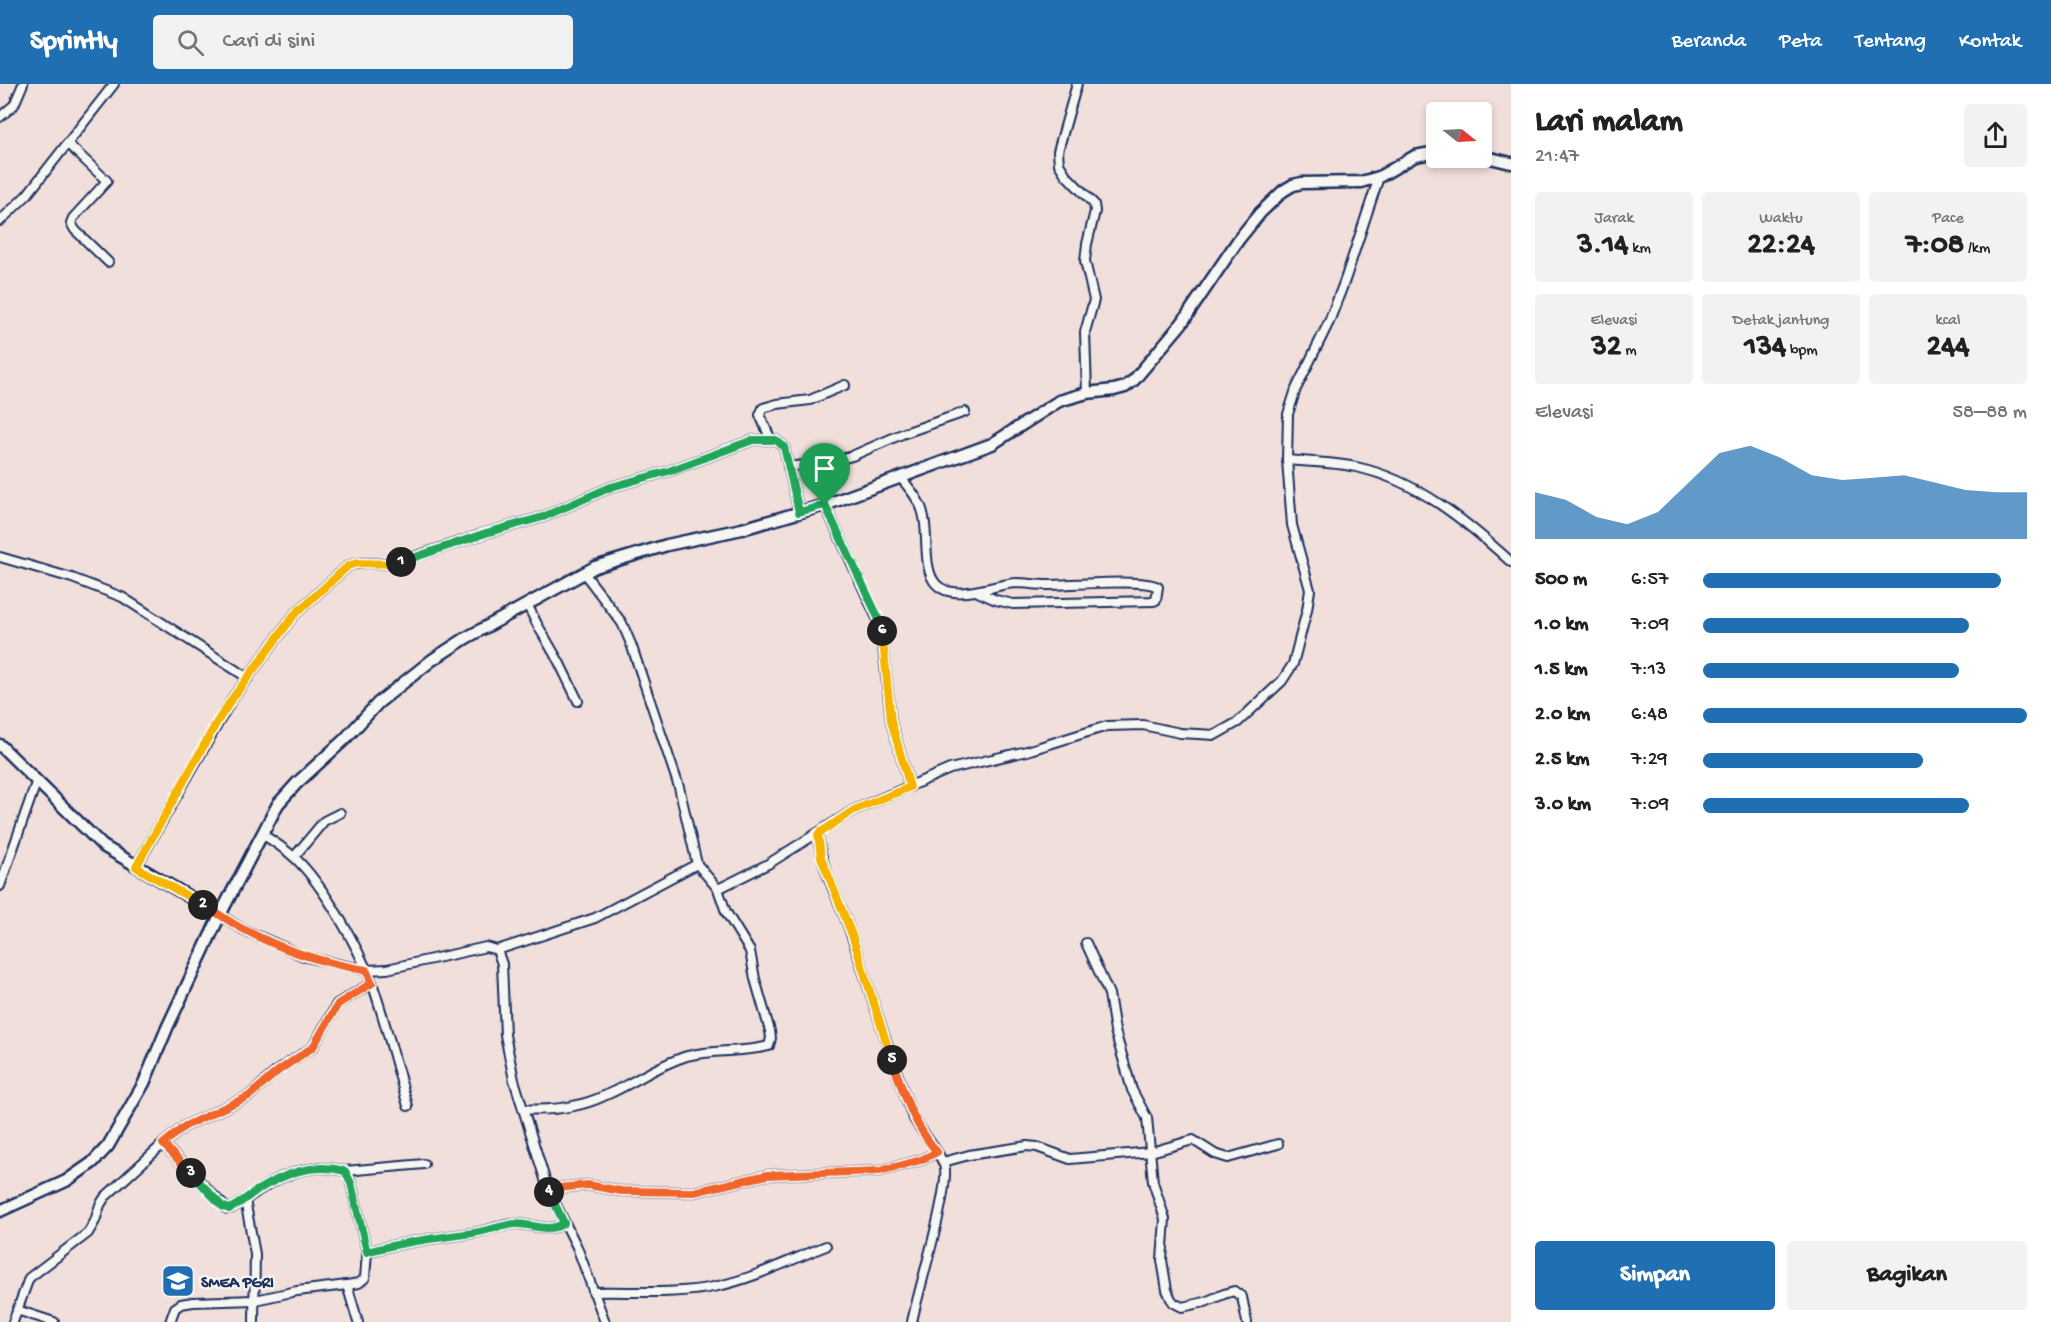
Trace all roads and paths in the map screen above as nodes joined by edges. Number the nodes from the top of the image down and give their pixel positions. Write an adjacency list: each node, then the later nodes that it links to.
1 (23, 84): 4 (street)
2 (114, 84): 5 (street)
3 (1077, 84): 13 (street)
4 (0, 117)
5 (68, 144): 10 (street); 11 (street)
6 (1426, 154): 9 (street)
7 (1492, 158): 8 (street)
8 (1511, 163)
9 (1379, 177): 13 (street); 16 (street)
10 (0, 221)
11 (108, 262)
12 (845, 386): 15 (street)
13 (1087, 393): 18 (street)
14 (965, 412): 17 (street)
15 (771, 440): 17 (street); 26 (street)
16 (1287, 460): 22 (street); 30 (street)
17 (788, 467): 20 (street)
18 (901, 478): 19 (street); 24 (street)
19 (825, 505): 20 (street); 30 (street)
20 (799, 512): 23 (street)
21 (0, 557): 26 (street)
22 (1511, 562)
23 (584, 573): 25 (street); 35 (street)
24 (978, 592): 24 (street)
25 (527, 604): 27 (street); 32 (street)
26 (248, 678): 36 (street)
27 (578, 701)
28 (0, 745): 29 (street)
29 (37, 780): 36 (street); 37 (street)
30 (910, 787): 33 (street)
31 (340, 813): 34 (street)
32 (262, 834): 34 (street); 39 (street)
33 (818, 834): 38 (street); 48 (street)
34 (294, 857): 42 (street)
35 (697, 864): 38 (street); 41 (street)
36 (136, 867): 39 (street)
37 (0, 886)
38 (717, 889): 45 (street)
39 (220, 915): 42 (street); 55 (street)
40 (1086, 944): 49 (street)
41 (497, 950): 42 (street); 45 (street)
42 (366, 970): 43 (street)
43 (372, 983): 44 (street); 46 (street)
44 (408, 1106)
45 (524, 1109): 53 (street)
46 (163, 1144): 54 (street); 62 (street)
47 (1278, 1144): 49 (street)
48 (937, 1152): 50 (street); 53 (street)
49 (1150, 1152): 50 (street); 70 (street)
50 (943, 1162): 69 (street)
51 (424, 1164): 52 (street)
52 (345, 1171): 54 (street); 58 (street)
53 (548, 1189): 56 (street)
54 (245, 1200): 61 (street)
55 (0, 1211)
56 (564, 1223): 58 (street); 60 (street)
57 (826, 1246): 60 (street)
58 (367, 1252): 59 (street)
59 (347, 1285): 61 (street); 67 (street)
60 (593, 1292): 68 (street)
61 (255, 1300): 65 (street); 66 (street)
62 (17, 1310): 63 (street); 64 (street)
63 (13, 1322)
64 (54, 1322)
65 (170, 1322)
66 (254, 1322)
67 (358, 1322)
68 (605, 1322)
69 (912, 1322)
70 (1247, 1322)

